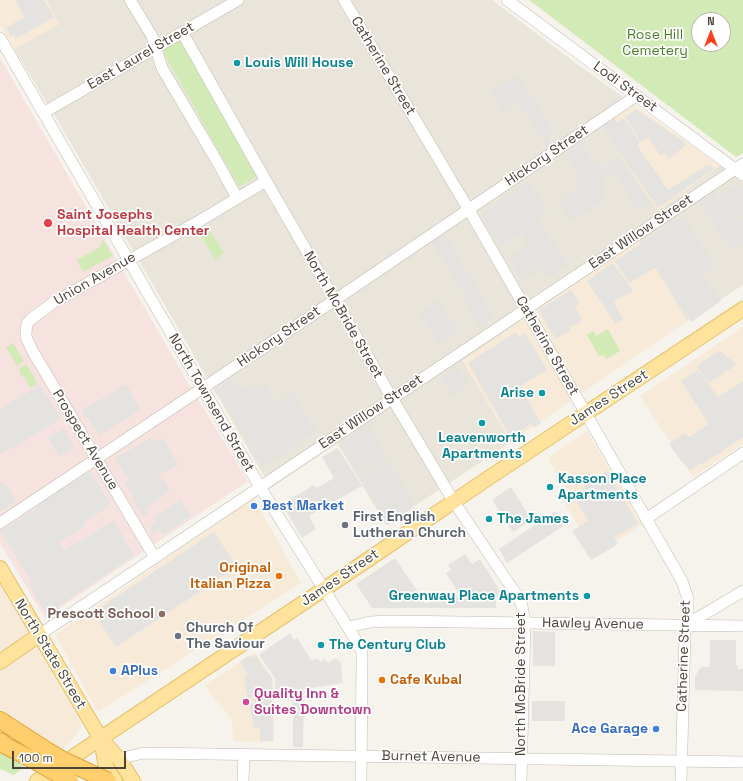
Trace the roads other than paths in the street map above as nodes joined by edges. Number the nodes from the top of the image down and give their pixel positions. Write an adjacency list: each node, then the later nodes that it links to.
1 (130, 0): 7 (street)
2 (238, 0): 5 (street, East Laurel Street)
3 (344, 0): 13 (street, Catherine Street)
4 (511, 1): 8 (street, Lodi Street)
5 (182, 32): 7 (street, East Laurel Street); 11 (street, North McBride Street)
6 (0, 38): 9 (street, North Townsend Street)
7 (156, 47): 9 (street, East Laurel Street); 12 (street)
8 (636, 96): 10 (street, Lodi Street); 13 (street, Hickory Street)
9 (44, 113): 14 (street, North Townsend Street)
10 (741, 169): 16 (street, East Willow Street)
11 (266, 181): 12 (street, Union Avenue); 15 (street, North McBride Street)
12 (237, 198): 14 (street, Union Avenue)
13 (469, 210): 15 (street, Hickory Street); 16 (street, Catherine Street)
14 (128, 260): 18 (street, Union Avenue); 19 (street, North Townsend Street)
15 (335, 300): 19 (street, Hickory Street); 20 (street, North McBride Street)
16 (526, 309): 20 (street, East Willow Street); 21 (street, Catherine Street)
17 (743, 309): 21 (main road, James Street)
18 (30, 320): 23 (street, Prospect Avenue)
19 (202, 388): 23 (street, Hickory Street); 24 (street, North Townsend Street)
20 (392, 398): 24 (street, East Willow Street); 25 (street, North McBride Street)
21 (586, 414): 25 (main road, James Street); 26 (street, Catherine Street)
22 (743, 453): 26 (street)
23 (96, 460): 27 (street, Hickory Street); 28 (street, Prospect Avenue)
24 (260, 488): 28 (street, East Willow Street); 30 (street, North Townsend Street)
25 (454, 502): 30 (main road, James Street); 32 (street, North McBride Street)
26 (646, 519): 33 (street, Catherine Street)
27 (0, 523)
28 (156, 558): 36 (street, East Willow Street)
29 (0, 568): 36 (main road, North State Street)
30 (324, 590): 35 (street, North Townsend Street); 40 (main road, James Street)
31 (743, 591): 33 (street)
32 (525, 623): 33 (street, Hawley Avenue); 35 (street, Hawley Avenue); 45 (street, North McBride Street)
33 (686, 625): 34 (street, Hawley Avenue); 47 (street, Catherine Street)
34 (743, 626)
35 (349, 627): 44 (street, North Townsend Street)
36 (39, 635): 37 (main road, East Willow Street); 40 (main road, North State Street)
37 (0, 662)
38 (0, 720): 43 (highway)
39 (0, 730): 43 (highway)
40 (101, 739): 46 (main road, North State Street); 49 (main road, James Street); 53 (main road, North State Street)
41 (0, 741): 43 (highway)
42 (244, 755): 44 (street, Burnet Avenue); 46 (street, Burnet Avenue); 55 (street)
43 (40, 756): 50 (highway, bridge); 51 (highway); 52 (highway, bridge)
44 (361, 756): 45 (street, Burnet Avenue); 56 (street, North Townsend Street)
45 (521, 758): 47 (street, Burnet Avenue); 57 (street, North McBride Street)
46 (119, 759): 54 (main road, North State Street)
47 (681, 760): 48 (street, Burnet Avenue); 58 (street, Catherine Street)
48 (743, 762)
49 (37, 781)
50 (70, 781)
51 (88, 781)
52 (108, 781)
53 (115, 781)
54 (133, 781)
55 (244, 781)
56 (361, 781)
57 (521, 781)
58 (681, 781)

